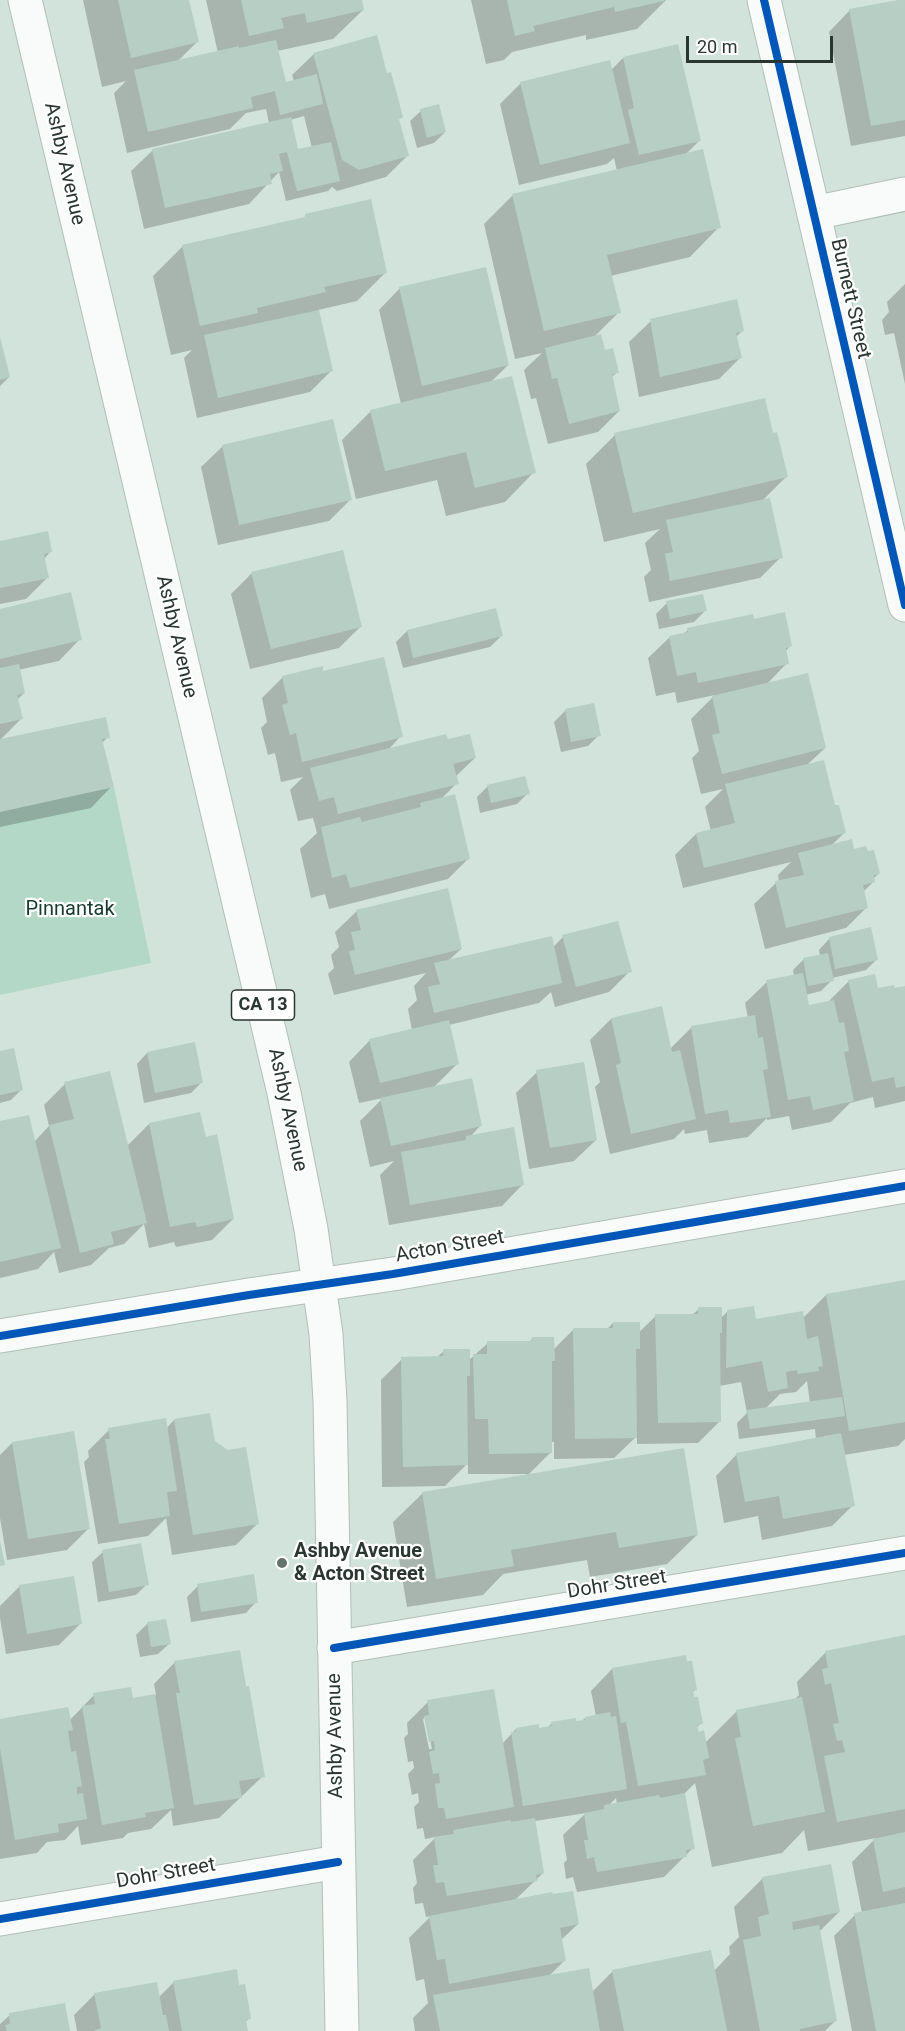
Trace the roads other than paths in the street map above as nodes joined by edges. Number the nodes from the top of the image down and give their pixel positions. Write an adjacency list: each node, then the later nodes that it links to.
1 (25, 0): 7 (street, Ashby Avenue / CA 13)
2 (765, 0): 4 (street, Burnett Street)
3 (905, 194): 4 (street)
4 (814, 213): 5 (street, Burnett Street)
5 (905, 605)
6 (905, 1186): 7 (street, Acton Street)
7 (319, 1284): 8 (street, Acton Street); 10 (street, Ashby Avenue / CA 13)
8 (0, 1336)
9 (905, 1553): 10 (street, Dohr Street)
10 (334, 1648): 11 (street, Ashby Avenue / CA 13)
11 (339, 1862): 12 (street, Dohr Street); 13 (street, Ashby Avenue / CA 13)
12 (0, 1919)
13 (342, 2031)

